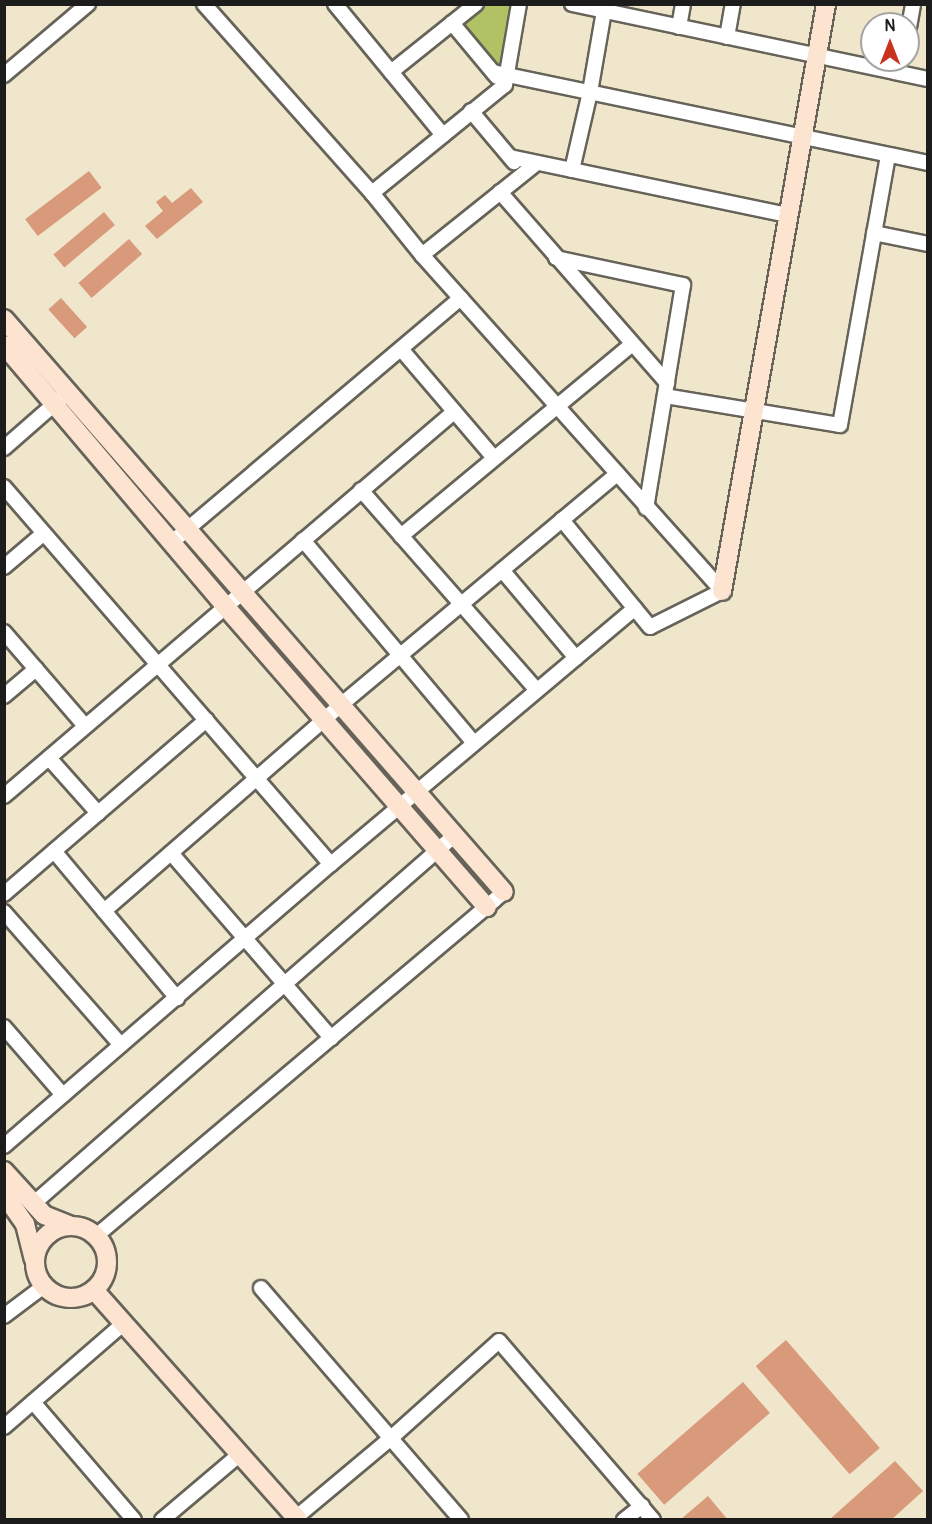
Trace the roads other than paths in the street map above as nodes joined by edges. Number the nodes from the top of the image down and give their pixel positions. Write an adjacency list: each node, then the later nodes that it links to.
1 (88, 4): 18 (street)
2 (204, 4): 32 (street)
3 (476, 4): 11 (street)
4 (519, 4): 19 (street)
5 (572, 4): 10 (street)
6 (683, 4): 12 (street)
7 (733, 4): 13 (street)
8 (826, 4): 14 (street)
9 (343, 7): 16 (street)
10 (604, 8): 12 (street); 21 (street)
11 (452, 23): 16 (street); 19 (street)
12 (679, 27): 13 (street)
13 (728, 37): 14 (street)
14 (817, 56): 15 (street); 24 (street)
15 (860, 62)
16 (391, 72): 23 (street)
17 (912, 72): 20 (street)
18 (4, 75)
19 (502, 77): 21 (street); 22 (street)
20 (927, 79)
21 (590, 92): 24 (street); 29 (street)
22 (471, 111): 23 (street); 26 (street)
23 (443, 135): 32 (street)
24 (802, 137): 25 (street); 33 (street)
25 (888, 155): 28 (street); 34 (street)
26 (510, 157): 27 (street); 30 (street)
27 (537, 163): 29 (street); 30 (street)
28 (927, 164)
29 (572, 170): 33 (street)
30 (524, 174): 31 (street)
31 (500, 192): 36 (street); 37 (street)
32 (372, 193): 36 (street)
33 (788, 215): 46 (street)
34 (874, 233): 35 (street); 46 (street)
35 (927, 244)
36 (422, 255): 38 (street)
37 (556, 258): 40 (street); 43 (street)
38 (461, 298): 42 (street); 45 (street)
39 (4, 318): 44 (street)
40 (632, 344): 43 (street); 45 (street)
41 (4, 345): 44 (street)
42 (400, 349): 47 (street); 55 (street)
43 (666, 389): 46 (street); 53 (street)
44 (62, 398): 48 (street); 55 (street); 59 (street)
45 (558, 406): 49 (street); 50 (street)
46 (754, 409): 63 (street)
47 (454, 412): 49 (street); 52 (street)
48 (4, 448)
49 (494, 458): 57 (street)
50 (616, 474): 53 (street); 54 (street)
51 (4, 487): 56 (street)
52 (361, 490): 57 (street); 58 (street)
53 (646, 508): 63 (street)
54 (562, 520): 61 (street); 66 (street)
55 (189, 529): 59 (street); 62 (street)
56 (44, 533): 60 (street); 70 (street)
57 (400, 536): 64 (street)
58 (303, 540): 62 (street); 68 (street)
59 (172, 542): 65 (street)
60 (4, 567)
61 (502, 570): 64 (street); 69 (street)
62 (243, 590): 65 (street); 74 (street)
63 (722, 591): 66 (street)
64 (462, 604): 68 (street); 72 (street)
65 (225, 606): 70 (street); 75 (street)
66 (635, 608): 69 (street)
67 (4, 632): 71 (street)
68 (400, 656): 74 (street); 78 (street)
69 (576, 658): 72 (street)
70 (158, 664): 76 (street); 77 (street)
71 (36, 669): 73 (street); 77 (street)
72 (537, 690): 78 (street)
73 (4, 696)
74 (342, 704): 75 (street); 81 (street)
75 (325, 719): 80 (street); 83 (street)
76 (206, 720): 80 (street); 84 (street)
77 (85, 726): 79 (street)
78 (474, 743): 81 (street)
79 (49, 758): 82 (street); 84 (street)
80 (257, 778): 88 (street); 89 (street)
81 (417, 791): 83 (street); 85 (street)
82 (4, 796)
83 (399, 807): 86 (street); 89 (street)
84 (98, 813): 87 (street)
85 (455, 836): 86 (street); 90 (street)
86 (439, 850): 92 (street); 96 (street)
87 (54, 851): 91 (street); 93 (street)
88 (171, 853): 93 (street); 95 (street)
89 (331, 864): 95 (street)
90 (504, 892): 92 (street)
91 (4, 894)
92 (487, 907): 99 (street)
93 (104, 911): 97 (street)
94 (4, 912): 100 (street)
95 (245, 939): 96 (street); 97 (street)
96 (285, 985): 99 (street); 105 (street)
97 (177, 998): 100 (street)
98 (4, 1027): 101 (street)
99 (331, 1038): 107 (street)
100 (121, 1045): 101 (street)
101 (63, 1095): 102 (street)
102 (4, 1146)
103 (4, 1171): 105 (street)
104 (4, 1194): 108 (street)
105 (33, 1204): 106 (street)
106 (69, 1225): 107 (street); 108 (street)
107 (96, 1236): 111 (street)
108 (34, 1259): 109 (street)
109 (44, 1286): 111 (street); 112 (street)
110 (261, 1288): 116 (street)
111 (94, 1290): 113 (street)
112 (4, 1316)
113 (123, 1324): 114 (street); 117 (street)
114 (33, 1402): 115 (street); 120 (street)
115 (4, 1427)
116 (391, 1438): 118 (street); 119 (street); 122 (street)
117 (240, 1454): 119 (street); 121 (street)
118 (642, 1506): 123 (street); 124 (street)
119 (296, 1519)
120 (134, 1520)
121 (162, 1520)
122 (461, 1520)
123 (624, 1520)
124 (653, 1520)

